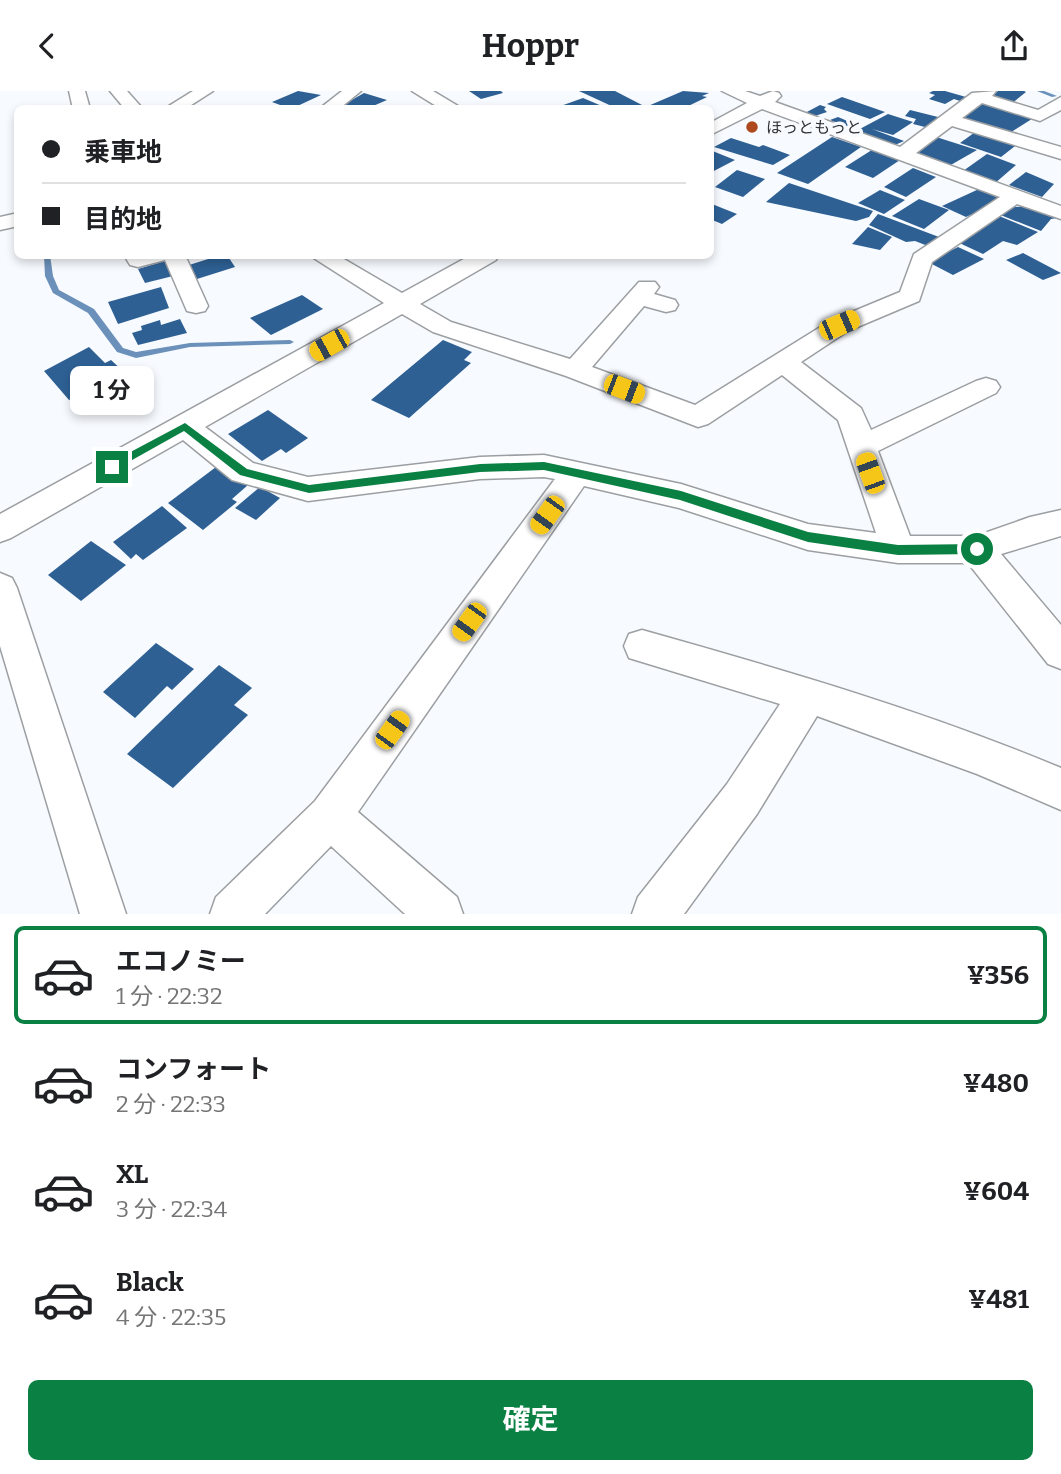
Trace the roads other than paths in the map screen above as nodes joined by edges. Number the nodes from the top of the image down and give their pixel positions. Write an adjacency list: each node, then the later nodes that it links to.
1 (118, 91): 12 (street)
2 (205, 91): 13 (street)
3 (353, 91): 14 (street)
4 (420, 91): 15 (street)
5 (730, 91): 11 (street)
6 (784, 91): 11 (street)
7 (1052, 91): 9 (street)
8 (983, 94): 10 (street); 16 (street)
9 (1061, 94)
10 (1061, 102)
11 (760, 103): 17 (street); 19 (street)
12 (131, 105)
13 (179, 105)
14 (333, 105)
15 (447, 105)
16 (951, 120): 18 (street); 19 (street)
17 (714, 128)
18 (1061, 153)
19 (901, 155): 20 (street)
20 (1015, 196): 21 (street); 28 (street)
21 (1061, 213)
22 (176, 259): 27 (street)
23 (326, 259): 25 (street)
24 (481, 259): 25 (street)
25 (401, 305): 29 (street); 31 (street)
26 (666, 305): 29 (street)
27 (196, 306)
28 (783, 362): 29 (street); 32 (street)
29 (575, 370)
30 (986, 387): 32 (street)
31 (185, 426): 33 (street); 35 (street)
32 (861, 447): 37 (street)
33 (578, 471): 37 (street); 43 (street)
34 (1061, 523): 36 (street)
35 (0, 529)
36 (977, 549): 37 (street); 40 (street)
37 (898, 550)
38 (0, 588): 44 (street)
39 (642, 646): 41 (street)
40 (1061, 652)
41 (808, 695): 42 (street); 47 (street)
42 (1061, 789)
43 (330, 816): 45 (street); 46 (street)
44 (103, 914)
45 (233, 914)
46 (440, 914)
47 (655, 914)

